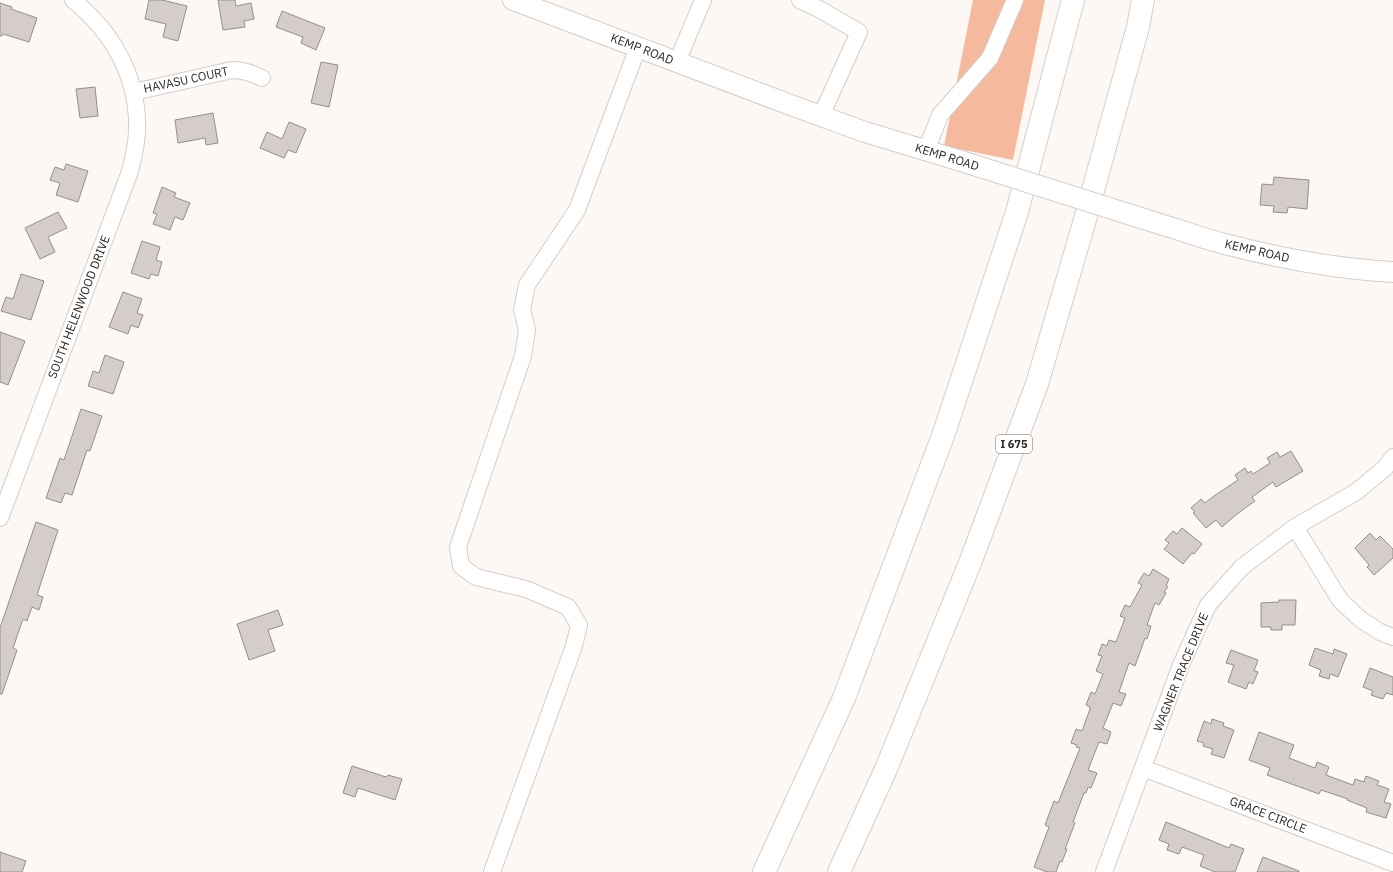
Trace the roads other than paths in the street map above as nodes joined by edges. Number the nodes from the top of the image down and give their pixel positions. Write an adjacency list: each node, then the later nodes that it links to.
1 (73, 0): 11 (street, SOUTH HELENWOOD DRIVE)
2 (513, 0): 8 (main road, KEMP ROAD)
3 (703, 0): 9 (street)
4 (800, 0): 12 (street)
5 (1015, 0): 13 (street)
6 (1073, 0): 22 (highway)
7 (1144, 0): 23 (highway, I 675)
8 (638, 47): 9 (main road, KEMP ROAD); 21 (street)
9 (677, 62): 12 (main road, KEMP ROAD)
10 (262, 78): 11 (street, HAVASU COURT)
11 (134, 92): 16 (street, SOUTH HELENWOOD DRIVE)
12 (821, 116): 13 (main road, KEMP ROAD)
13 (926, 151): 14 (main road, KEMP ROAD, bridge)
14 (1393, 272)
15 (1393, 457): 17 (street, WAGNER TRACE DRIVE)
16 (0, 518)
17 (1295, 527): 18 (street); 19 (street, WAGNER TRACE DRIVE)
18 (1393, 637)
19 (1143, 768): 20 (street, GRACE CIRCLE); 24 (street, WAGNER TRACE DRIVE)
20 (1393, 863)
21 (492, 872)
22 (764, 872)
23 (839, 872)
24 (1104, 872)

